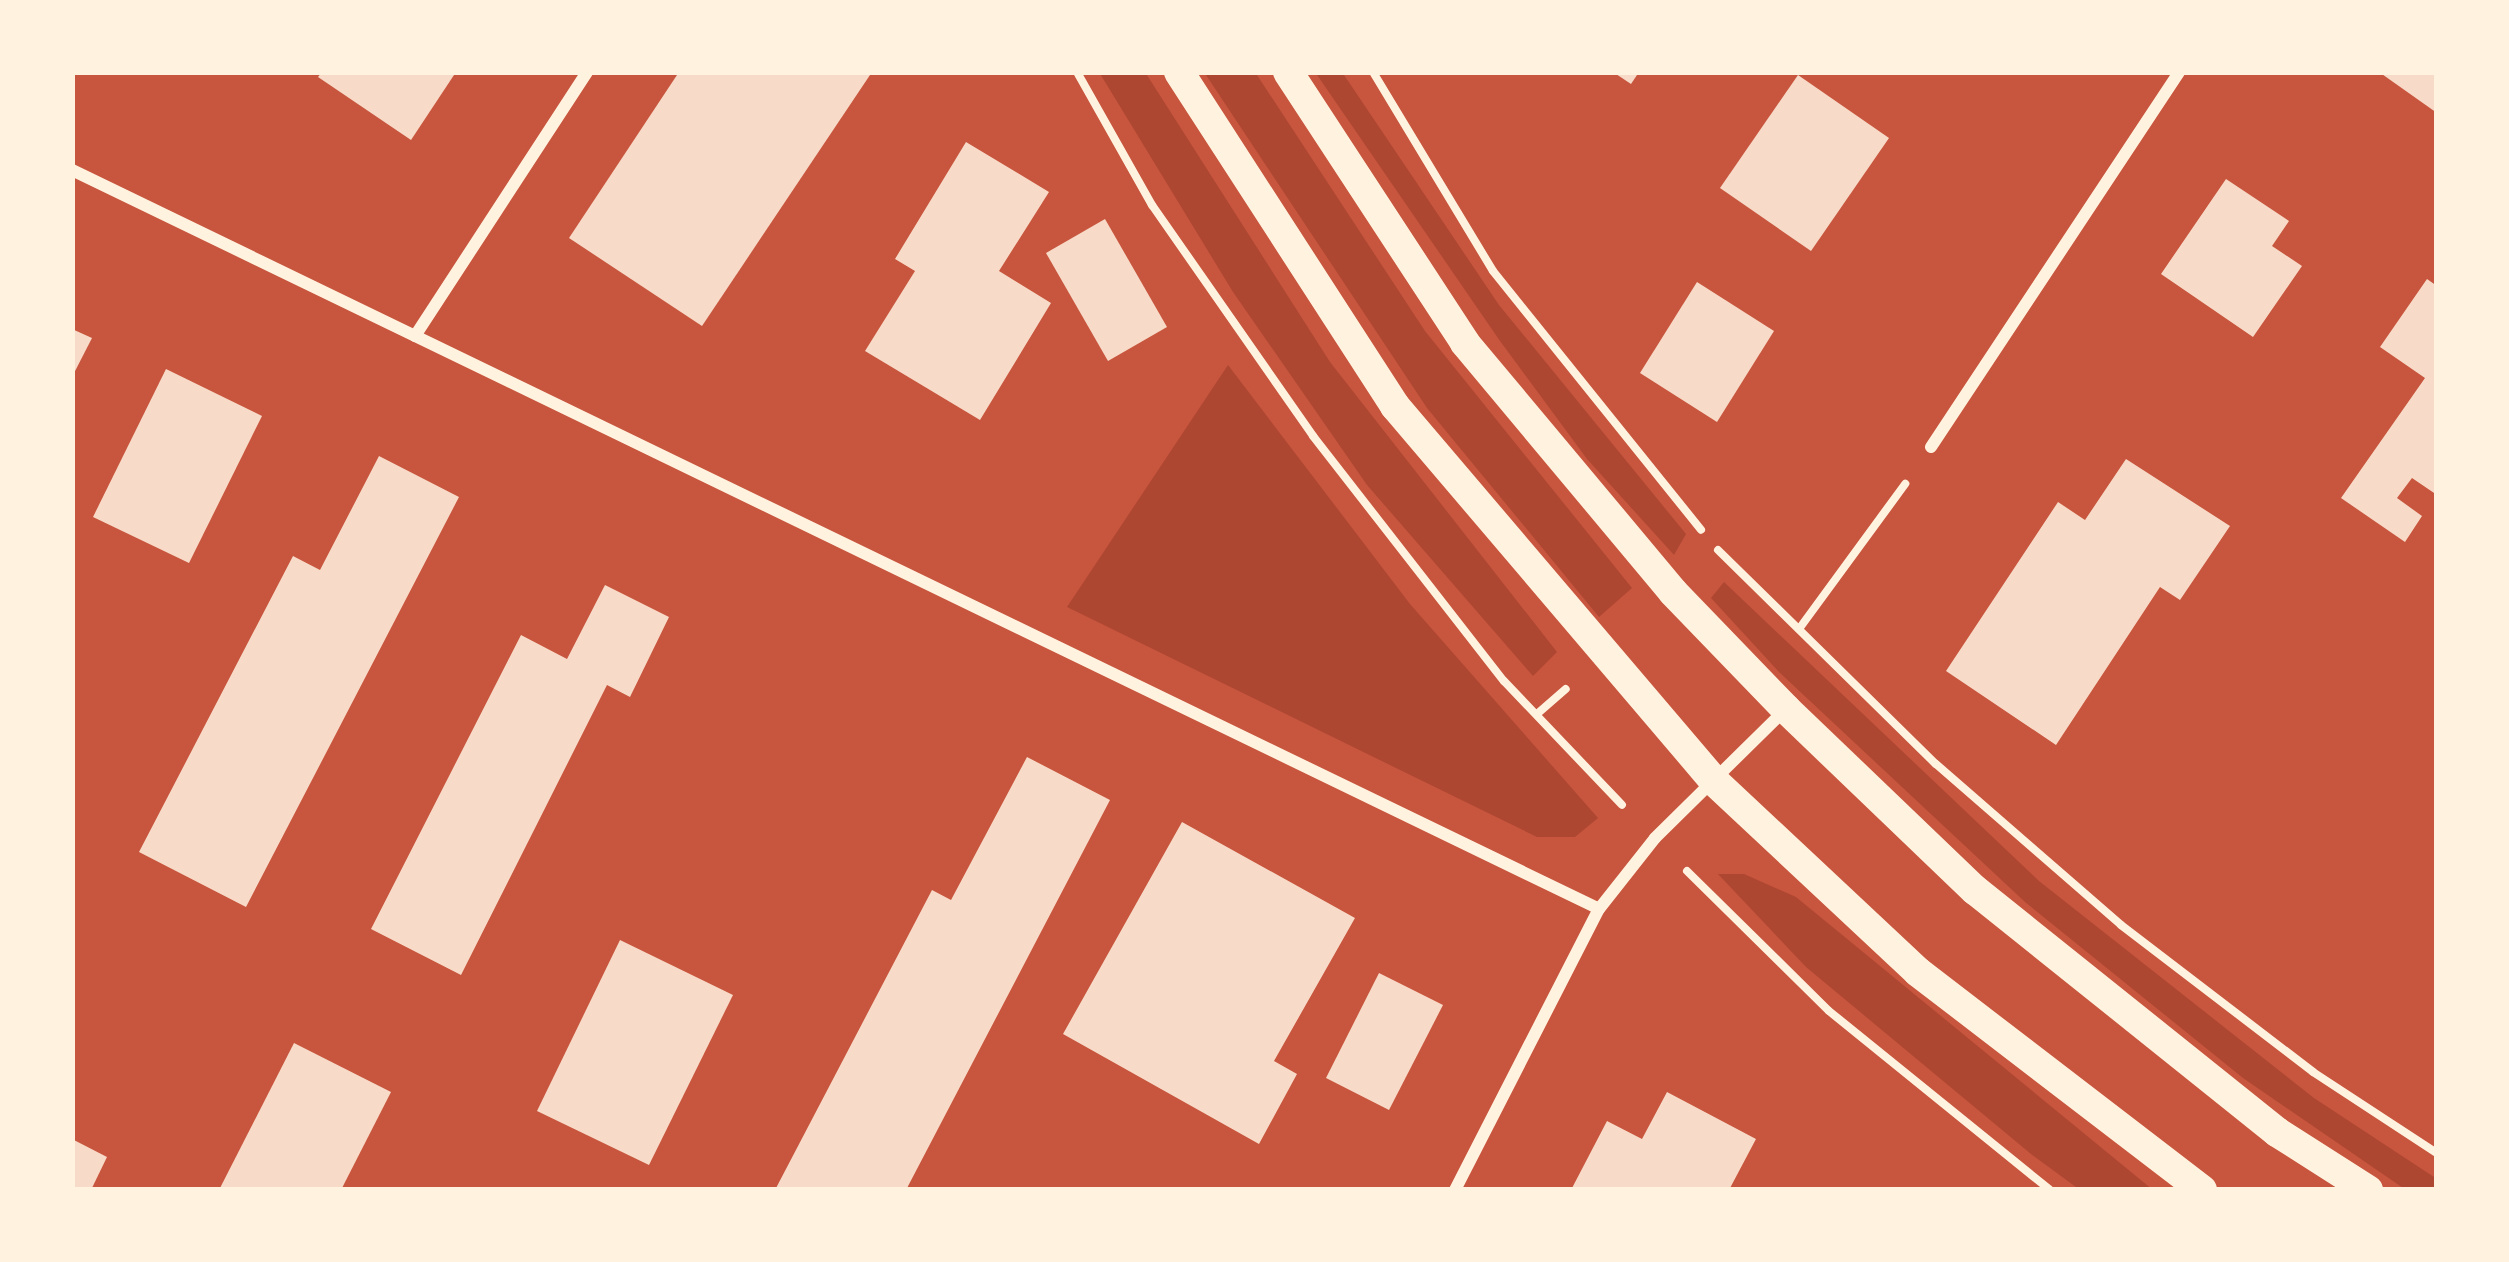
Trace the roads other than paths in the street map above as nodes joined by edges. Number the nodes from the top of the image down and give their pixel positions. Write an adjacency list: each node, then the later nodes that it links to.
1 (586, 72): 6 (street)
2 (1179, 72): 9 (main road)
3 (1288, 72): 8 (main road)
4 (2179, 72): 7 (street)
5 (72, 170): 6 (street)
6 (415, 336): 10 (street)
7 (1931, 448)
8 (1786, 709): 9 (street); 13 (main road)
9 (1714, 781): 10 (street); 12 (main road)
10 (1599, 909): 11 (street)
11 (1456, 1190)
12 (2203, 1190)
13 (2368, 1190)

